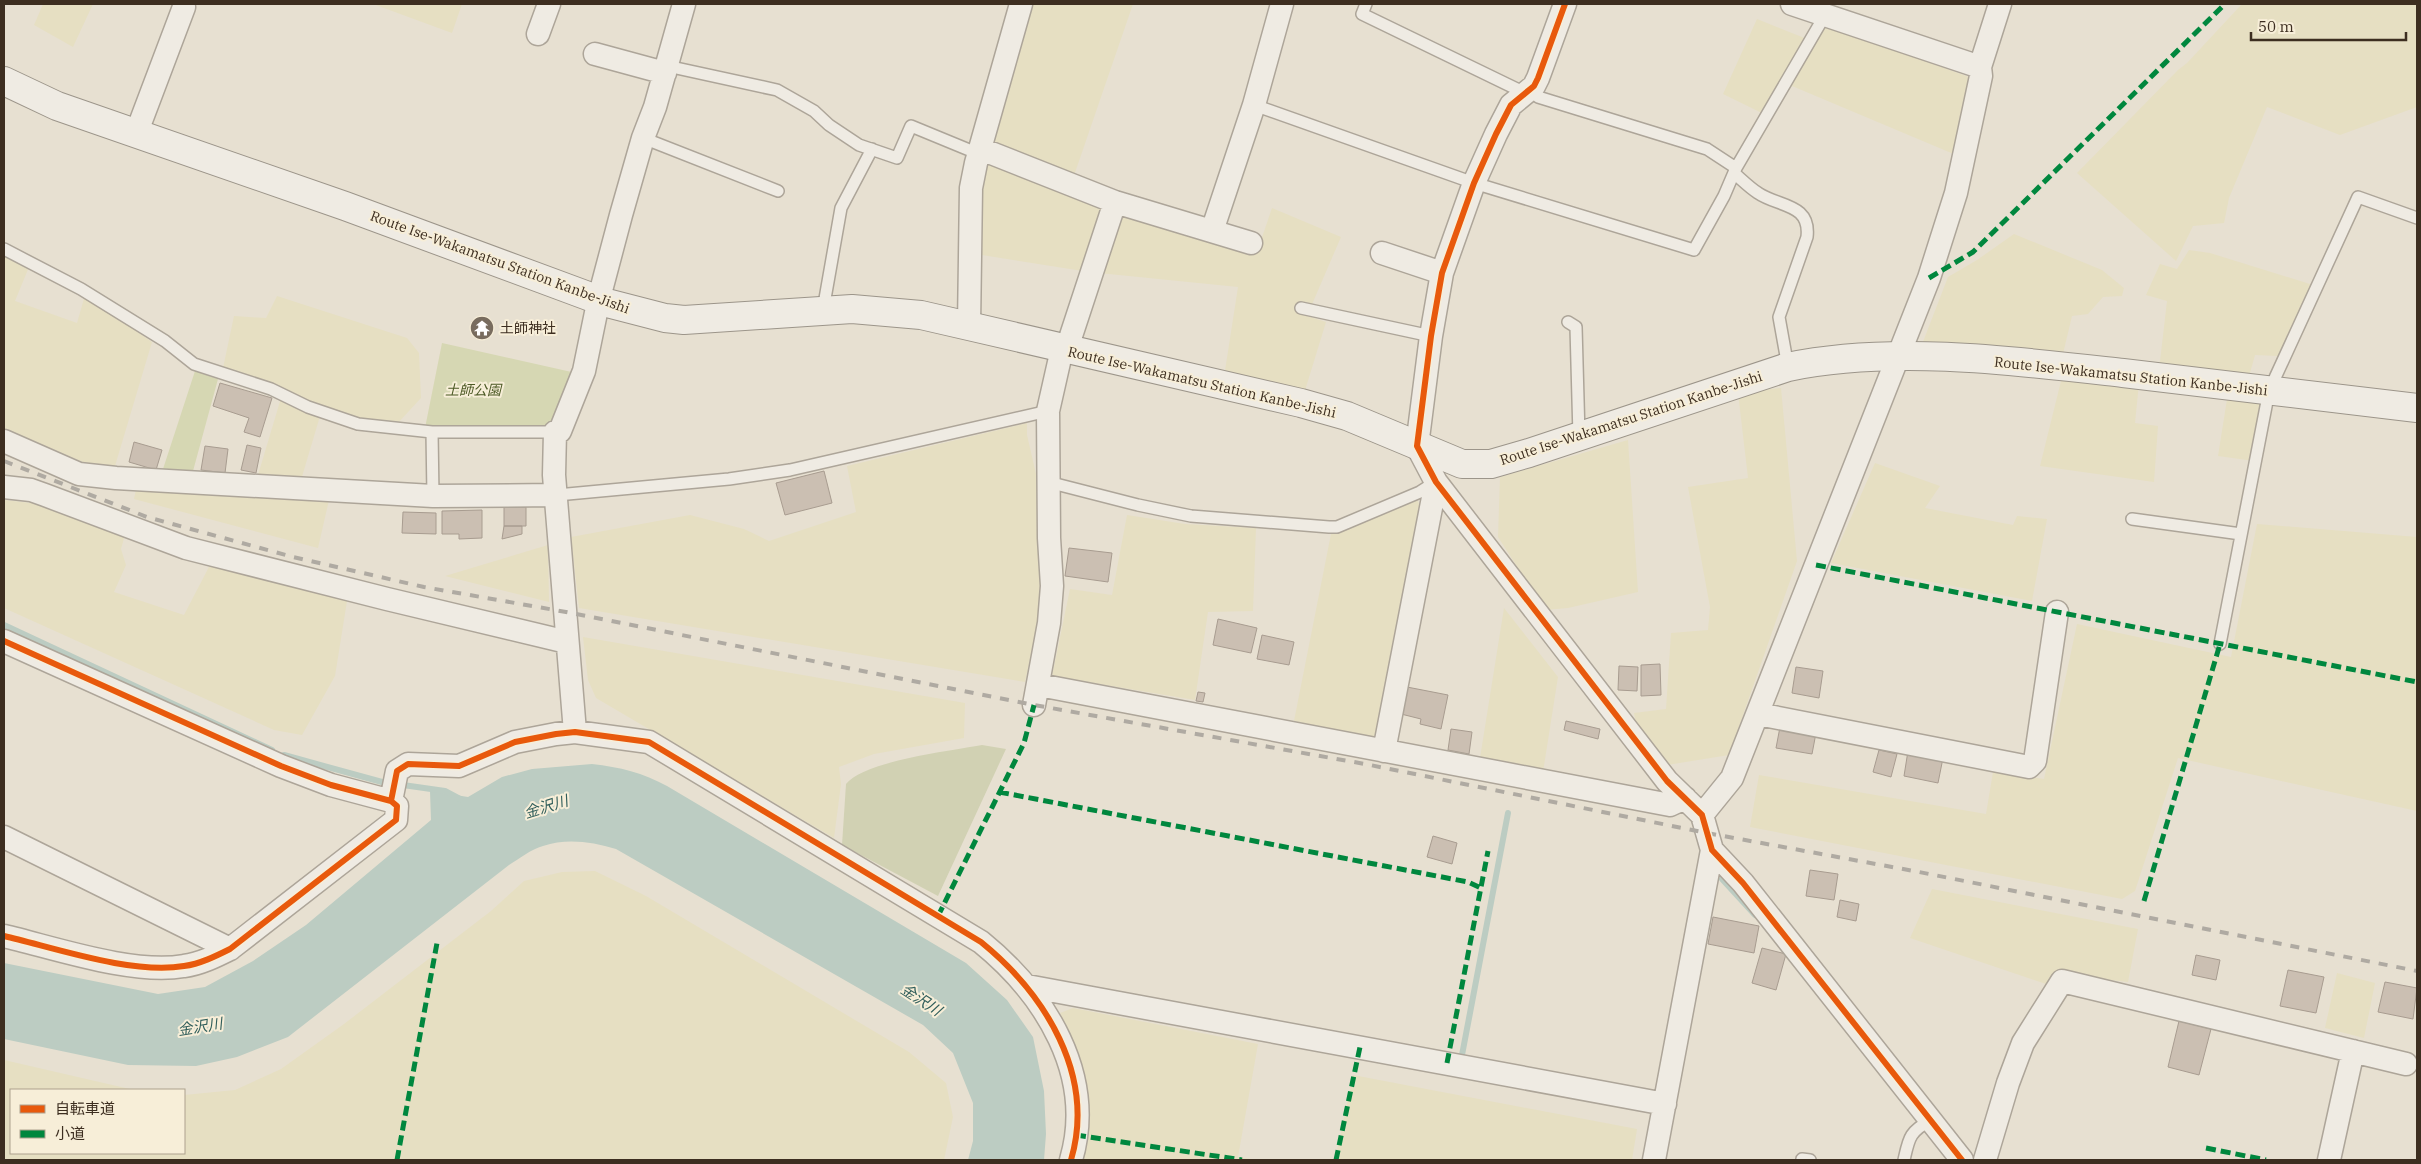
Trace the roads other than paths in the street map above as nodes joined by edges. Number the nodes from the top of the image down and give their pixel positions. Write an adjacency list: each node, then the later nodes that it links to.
1 (549, 4): 11 (street)
2 (684, 4): 14 (street)
3 (1020, 4): 21 (street)
4 (1282, 4): 17 (street)
5 (1366, 4): 16 (lane)
6 (1565, 4): 16 (street)
7 (1792, 4): 10 (street)
8 (2000, 4): 13 (street)
9 (184, 7): 18 (street)
10 (1825, 15): 13 (street); 22 (lane)
11 (538, 34)
12 (595, 54): 14 (street)
13 (1980, 67): 39 (street)
14 (666, 69): 19 (street); 20 (lane)
15 (4, 82): 18 (main road, Route Ise-Wakamatsu Station Kanbe-Jishi)
16 (1528, 91): 22 (lane); 23 (street)
17 (1254, 105): 23 (lane); 27 (street)
18 (136, 134): 32 (main road, Route Ise-Wakamatsu Station Kanbe-Jishi)
19 (642, 138): 24 (lane); 32 (street)
20 (872, 149): 21 (lane); 34 (lane)
21 (980, 151): 25 (street); 36 (street)
22 (1735, 171): 23 (lane); 40 (lane)
23 (1474, 183): 31 (street)
24 (778, 191)
25 (1115, 202): 27 (street); 38 (street)
26 (2417, 218): 41 (lane)
27 (1212, 231): 28 (street)
28 (1251, 243)
29 (4, 249): 44 (lane)
30 (1382, 253): 31 (street)
31 (1442, 273): 37 (street)
32 (599, 298): 34 (main road, Route Ise-Wakamatsu Station Kanbe-Jishi); 45 (street)
33 (1301, 308): 37 (lane)
34 (823, 310): 36 (main road, Route Ise-Wakamatsu Station Kanbe-Jishi)
35 (1568, 322): 46 (lane)
36 (969, 326): 38 (main road, Route Ise-Wakamatsu Station Kanbe-Jishi)
37 (1431, 336): 48 (street)
38 (1064, 348): 43 (street); 48 (main road, Route Ise-Wakamatsu Station Kanbe-Jishi)
39 (1899, 356): 40 (main road, Route Ise-Wakamatsu Station Kanbe-Jishi); 41 (main road, Route Ise-Wakamatsu Station Kanbe-Jishi); 60 (street)
40 (1788, 366): 46 (main road, Route Ise-Wakamatsu Station Kanbe-Jishi)
41 (2269, 390): 42 (main road, Route Ise-Wakamatsu Station Kanbe-Jishi); 55 (lane)
42 (2417, 408)
43 (1048, 411): 49 (street); 52 (lane)
44 (432, 432): 45 (lane); 53 (lane)
45 (555, 432): 52 (street)
46 (1579, 436): 48 (main road, Route Ise-Wakamatsu Station Kanbe-Jishi)
47 (4, 441): 53 (street)
48 (1417, 446): 50 (street)
49 (1048, 482): 50 (lane); 62 (street)
50 (1436, 482): 62 (street); 64 (street)
51 (4, 487): 58 (street)
52 (557, 495): 53 (street); 58 (street)
53 (433, 496)
54 (2132, 519): 55 (lane)
55 (2241, 534): 59 (lane)
56 (2057, 612): 60 (street)
57 (4, 641): 63 (street)
58 (567, 642): 61 (street)
59 (2220, 644)
60 (1758, 714): 65 (street)
61 (575, 732): 63 (street); 70 (street)
62 (1384, 751): 64 (street)
63 (393, 790): 69 (street)
64 (1685, 798): 65 (street)
65 (1702, 815): 67 (street)
66 (4, 837): 69 (street)
67 (1712, 850): 73 (street); 74 (street)
68 (4, 936): 69 (street)
69 (230, 949)
70 (1028, 986): 73 (street); 75 (street)
71 (2353, 1051): 72 (street); 79 (street); 80 (street)
72 (2406, 1064)
73 (1665, 1104): 76 (street)
74 (1930, 1120): 77 (lane); 78 (street)
75 (1071, 1160)
76 (1654, 1160)
77 (1904, 1160)
78 (1962, 1160)
79 (1985, 1160)
80 (2329, 1160)

